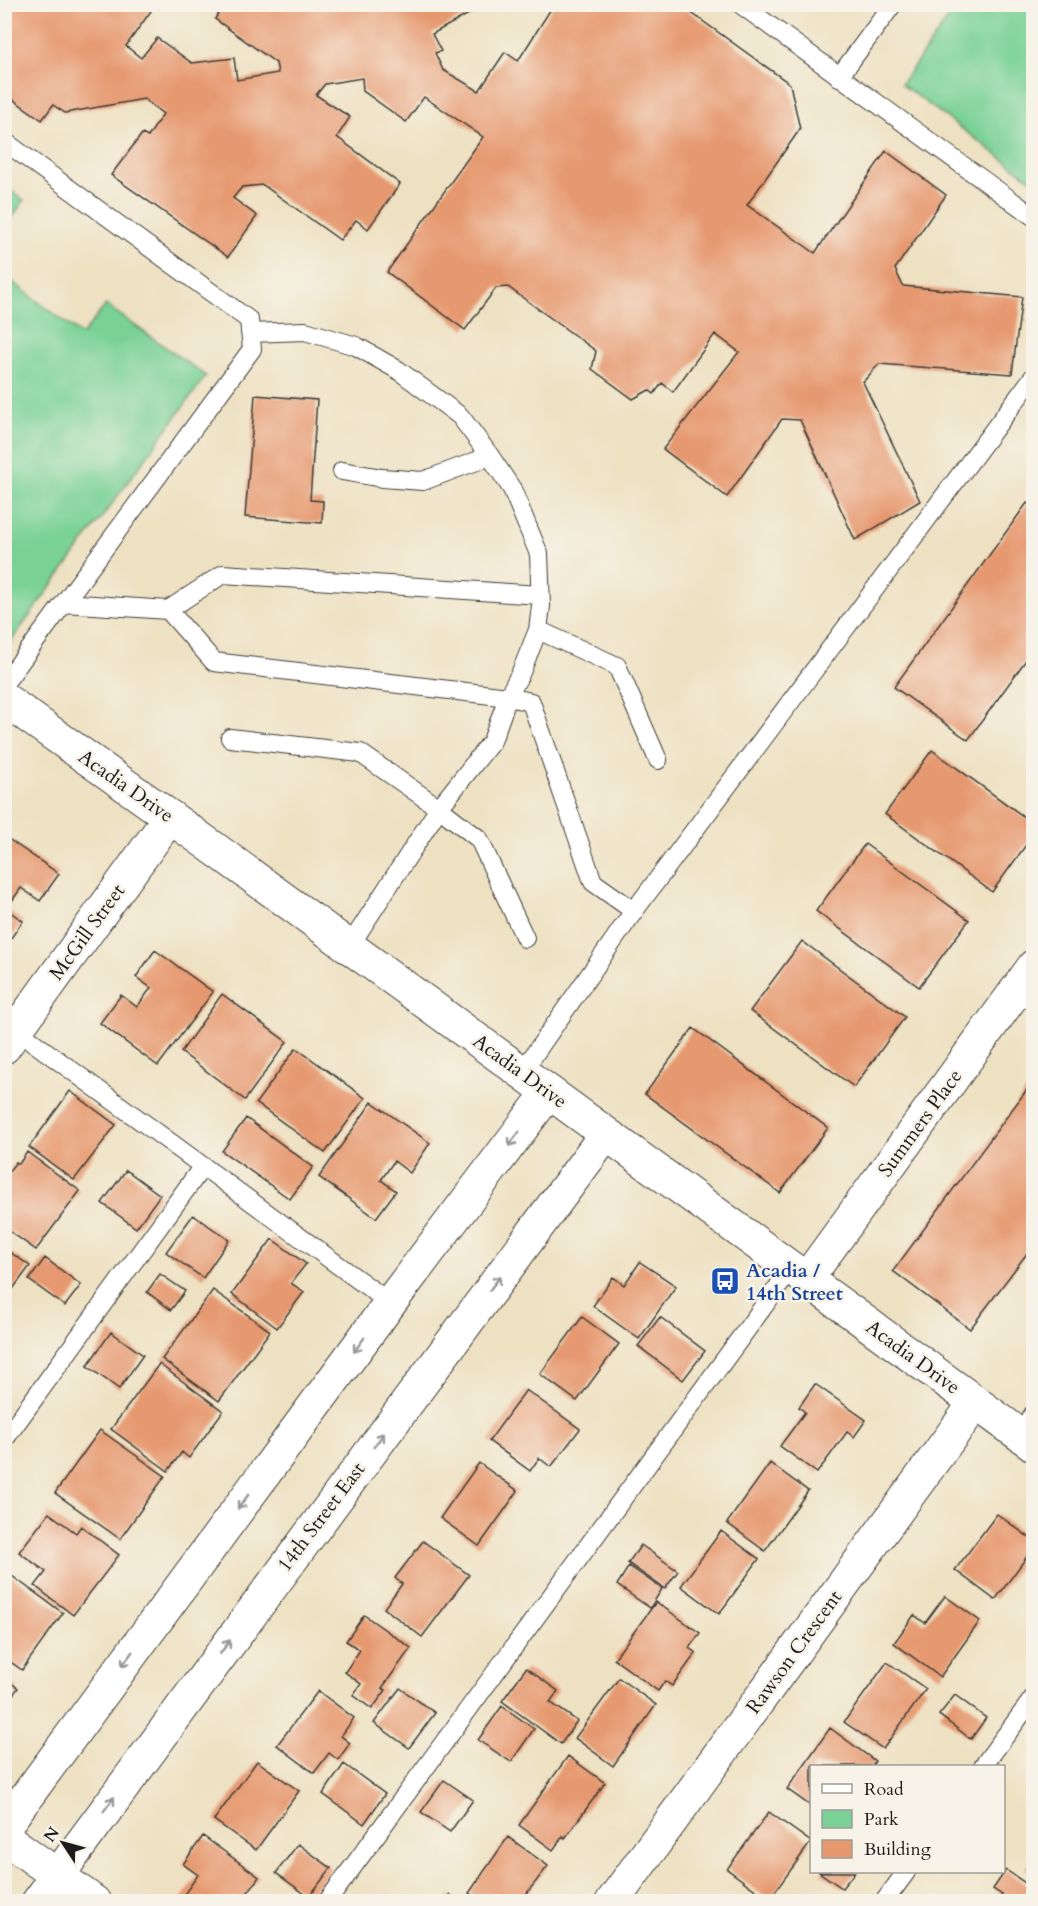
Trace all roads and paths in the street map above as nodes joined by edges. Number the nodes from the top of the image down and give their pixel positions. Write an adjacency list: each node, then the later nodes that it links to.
1 (740, 4): 3 (lane)
2 (893, 4): 3 (lane)
3 (839, 77): 5 (lane)
4 (4, 141): 6 (lane)
5 (1034, 218)
6 (250, 333): 8 (lane); 11 (lane)
7 (1034, 376): 21 (lane)
8 (490, 456): 9 (lane); 10 (lane)
9 (342, 471)
10 (540, 595): 12 (lane); 13 (lane)
11 (64, 603): 12 (lane); 14 (lane)
12 (168, 610): 15 (lane)
13 (538, 630): 15 (lane); 18 (lane)
14 (4, 684)
15 (508, 697): 19 (lane); 21 (lane)
16 (4, 699): 20 (street, Acadia Drive)
17 (230, 738): 19 (lane)
18 (658, 760)
19 (439, 808): 22 (lane); 23 (lane)
20 (170, 817): 23 (street, Acadia Drive); 25 (street, McGill Street)
21 (634, 911): 26 (lane)
22 (525, 938)
23 (349, 947): 26 (street, Acadia Drive)
24 (1034, 966): 30 (street, Summers Place)
25 (9, 1033): 29 (lane)
26 (522, 1072): 27 (street, Acadia Drive)
27 (549, 1092): 28 (street, Acadia Drive); 31 (street, one-way to 31)
28 (606, 1134): 30 (street, Acadia Drive); 40 (street, 14th Street East, one-way to 28)
29 (203, 1166): 31 (lane); 34 (lane)
30 (799, 1275): 32 (street, Acadia Drive); 43 (lane)
31 (390, 1303): 37 (street, one-way to 37)
32 (976, 1402): 33 (street, Acadia Drive); 44 (street, Rawson Crescent)
33 (1029, 1430)
34 (4, 1440)
35 (1034, 1697): 36 (lane)
36 (984, 1765)
37 (4, 1827)
38 (4, 1837): 40 (street)
39 (905, 1873): 45 (lane)
40 (57, 1874): 41 (street, 14th Street East); 42 (street)
41 (38, 1902)
42 (94, 1902)
43 (327, 1902)
44 (612, 1902)
45 (884, 1902)

